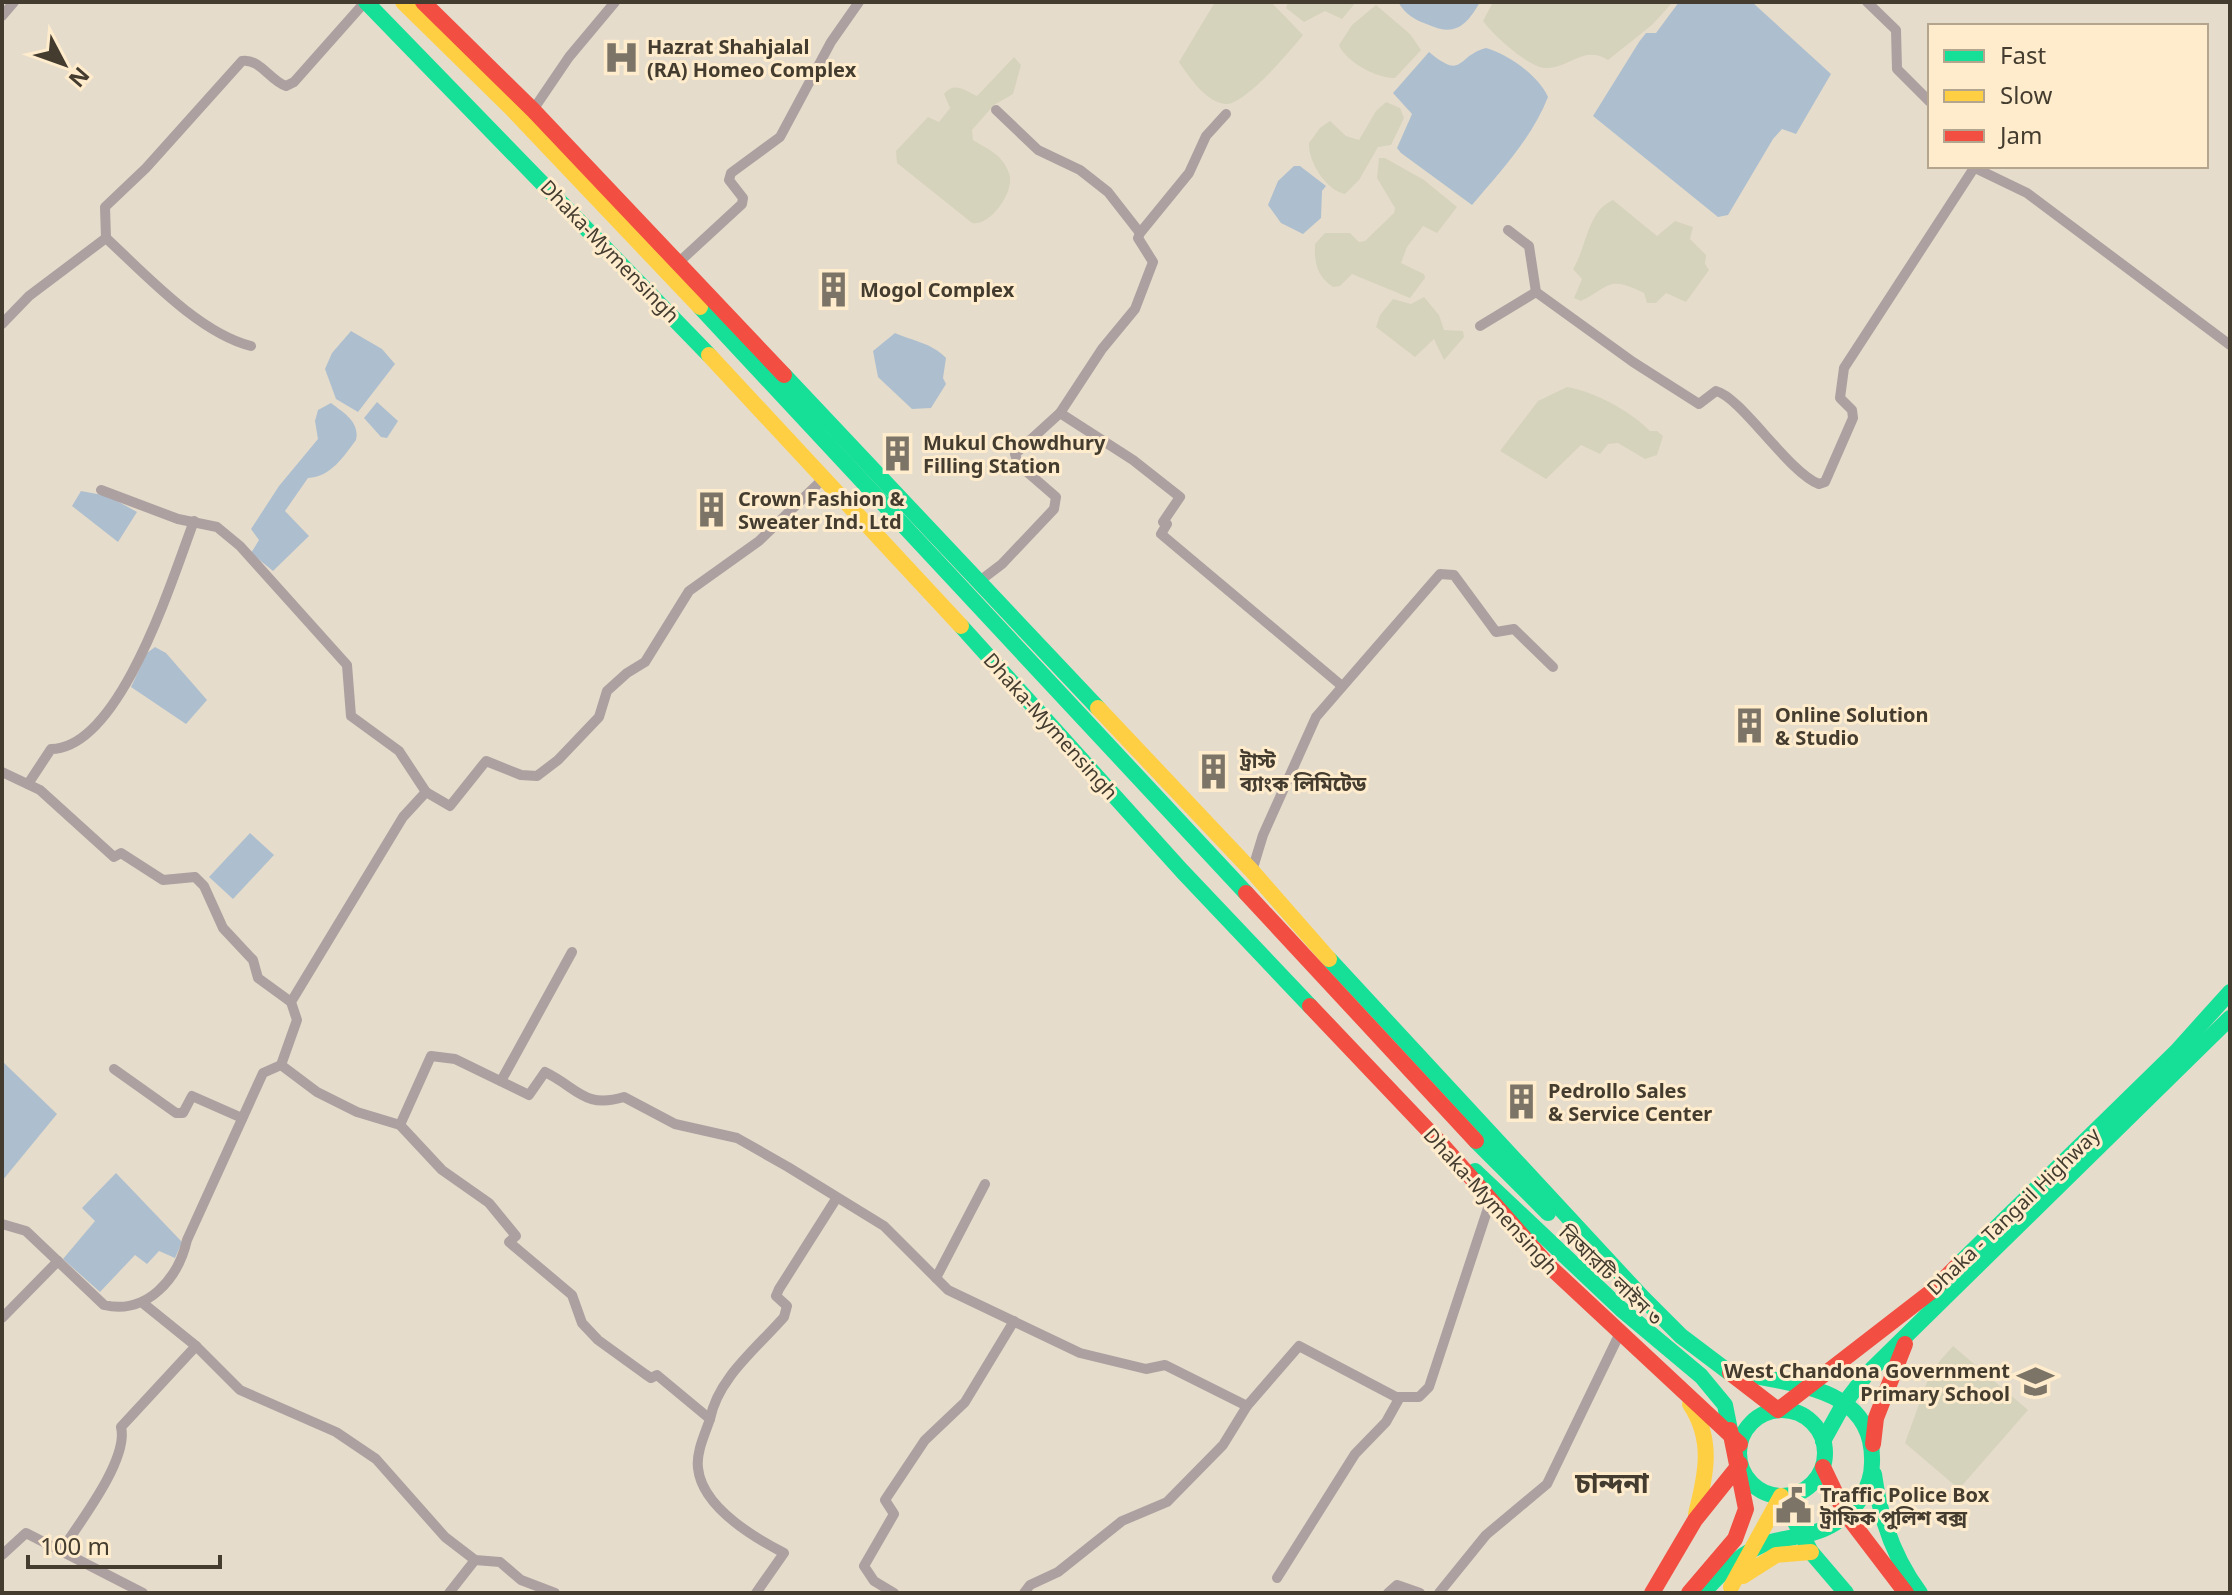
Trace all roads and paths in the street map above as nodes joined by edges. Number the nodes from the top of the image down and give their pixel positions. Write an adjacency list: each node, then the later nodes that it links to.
1 (14, 2): 8 (street)
2 (366, 2): 17 (street); 25 (main road, Dhaka-Mymensingh)
3 (403, 2): 36 (main road, বিআরটি লাইন ৩)
4 (423, 2): 10 (main road, Dhaka-Mymensingh)
5 (615, 2): 10 (street)
6 (859, 2): 18 (street)
7 (1867, 2): 9 (street)
8 (2, 16)
9 (1928, 100)
10 (533, 110): 18 (main road, Dhaka-Mymensingh)
11 (996, 110): 16 (street)
12 (1226, 114): 16 (street)
13 (1971, 168): 19 (street)
14 (1974, 168): 22 (street)
15 (1508, 230): 19 (street)
16 (1140, 233): 24 (street)
17 (106, 238): 20 (street); 23 (street)
18 (678, 263): 28 (main road, Dhaka-Mymensingh)
19 (1536, 292): 21 (street)
20 (2, 324)
21 (1480, 326)
22 (2230, 345)
23 (251, 346)
24 (1060, 413): 28 (street); 30 (street)
25 (824, 478): 33 (street); 46 (main road, Dhaka-Mymensingh)
26 (101, 490): 27 (street)
27 (194, 521): 32 (street); 33 (street)
28 (977, 583): 34 (main road, Dhaka-Mymensingh)
29 (1553, 667): 30 (street)
30 (1342, 686): 34 (street)
31 (2, 772): 32 (street)
32 (28, 784): 39 (street)
33 (426, 792): 39 (street)
34 (1252, 871): 35 (main road, Dhaka-Mymensingh)
35 (1279, 905): 36 (main road); 62 (main road, Dhaka-Mymensingh)
36 (1299, 946): 68 (main road, বিআরটি লাইন ৩)
37 (572, 952): 43 (street)
38 (2230, 992): 62 (main road, Dhaka - Tangail Highway)
39 (291, 1002): 41 (street)
40 (2230, 1018): 56 (main road, Dhaka - Tangail Highway)
41 (281, 1065): 44 (street); 45 (street)
42 (114, 1069): 44 (street)
43 (501, 1081): 45 (street); 48 (street)
44 (242, 1118): 53 (street)
45 (400, 1125): 63 (street)
46 (1445, 1148): 49 (main road, Dhaka-Mymensingh); 87 (main road, বিআরটি লাইন ৩)
47 (985, 1184): 52 (street)
48 (836, 1199): 52 (street); 63 (street)
49 (1490, 1202): 57 (main road, Dhaka-Mymensingh); 60 (street)
50 (2, 1224): 51 (street)
51 (58, 1261): 53 (street); 54 (street)
52 (936, 1278): 55 (street)
53 (144, 1304): 58 (street)
54 (2, 1318)
55 (1014, 1321): 61 (street); 81 (street)
56 (1910, 1334): 64 (main road, Dhaka - Tangail Highway); 92 (main road)
57 (1619, 1335): 59 (main road, Dhaka-Mymensingh); 85 (street)
58 (196, 1346): 71 (street); 74 (street)
59 (1669, 1380): 65 (main road, Dhaka-Mymensingh); 70 (main road)
60 (1400, 1397): 61 (street); 75 (street)
61 (1247, 1406): 82 (street)
62 (1778, 1410): 64 (main road, Dhaka-Mymensingh); 65 (main road)
63 (710, 1419): 80 (street)
64 (1823, 1441): 67 (main road)
65 (1740, 1444): 66 (main road)
66 (1740, 1464): 69 (main road); 70 (main road)
67 (1823, 1467): 69 (main road); 91 (main road)
68 (1866, 1491): 88 (main road); 90 (main road, বিআরটি লাইন ৩)
69 (1781, 1496): 72 (main road); 76 (main road)
70 (1695, 1520): 86 (main road)
71 (61, 1551): 73 (street); 77 (street)
72 (1811, 1552): 76 (main road); 89 (main road)
73 (2, 1555)
74 (475, 1560): 78 (street); 79 (street)
75 (1277, 1578)
76 (1728, 1590)
77 (143, 1593)
78 (449, 1593)
79 (555, 1593)
80 (756, 1593)
81 (894, 1593)
82 (1024, 1593)
83 (1388, 1593): 84 (street)
84 (1420, 1593)
85 (1439, 1593)
86 (1652, 1593)
87 (1689, 1593)
88 (1703, 1593)
89 (1846, 1593)
90 (1893, 1593)
91 (1906, 1593)
92 (1920, 1593)

